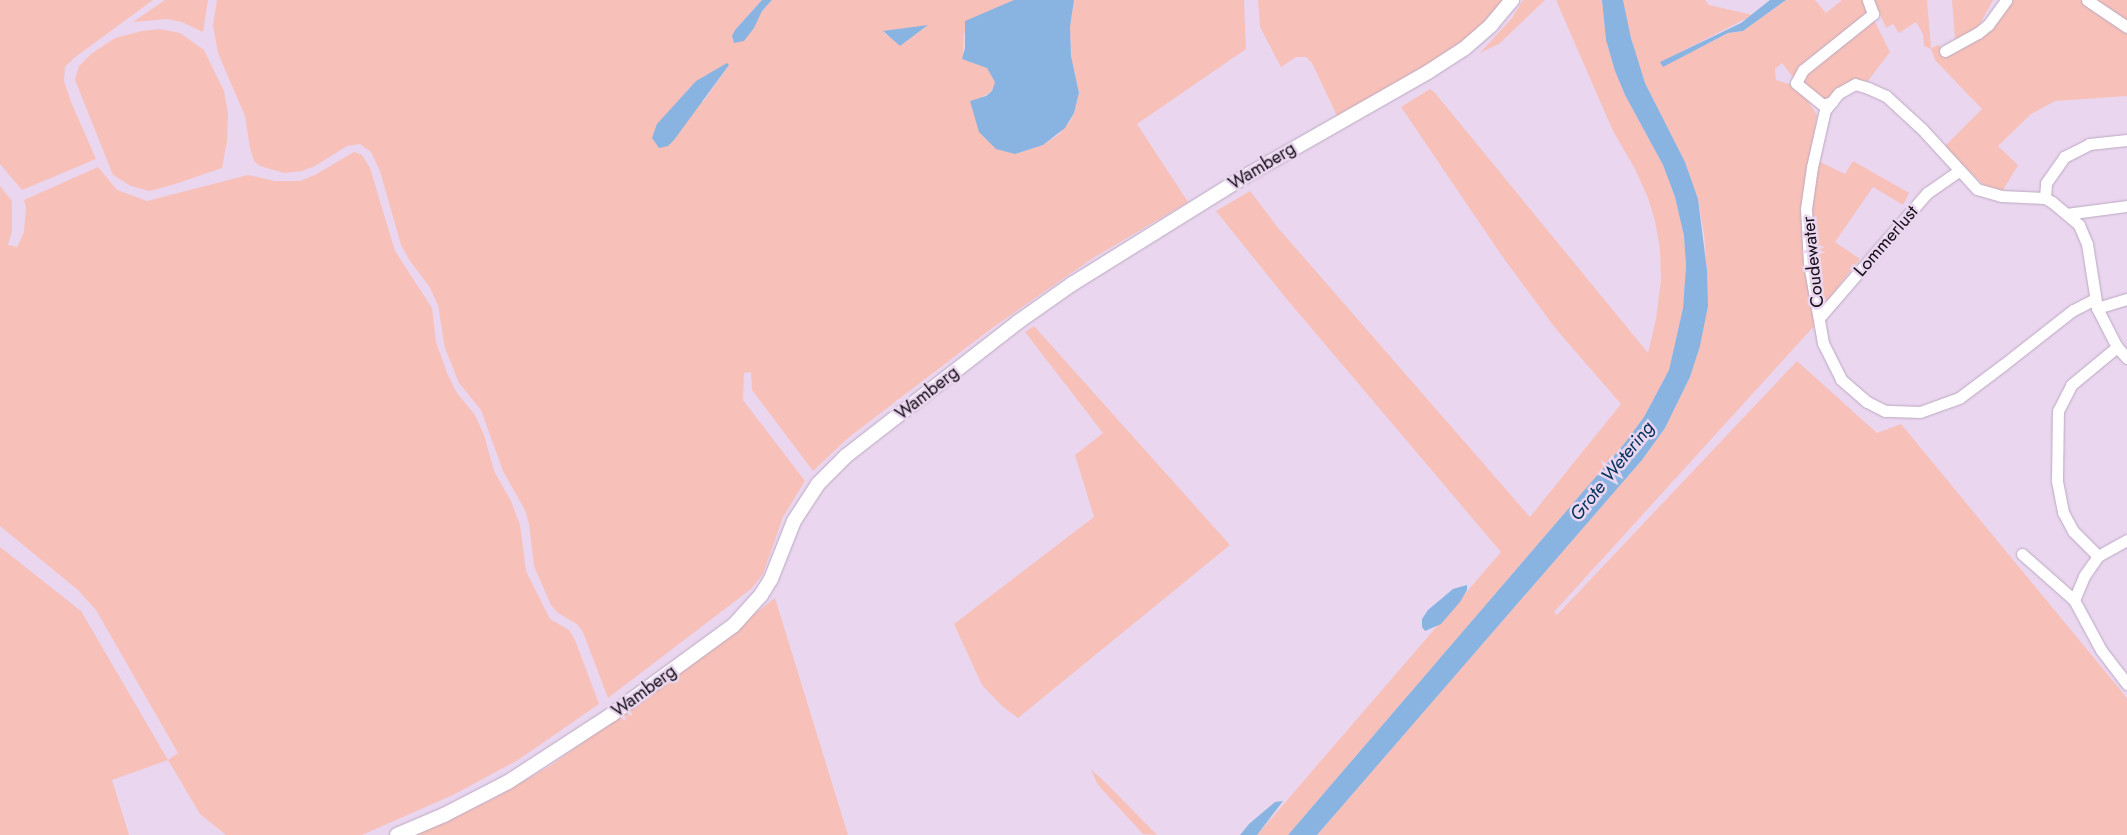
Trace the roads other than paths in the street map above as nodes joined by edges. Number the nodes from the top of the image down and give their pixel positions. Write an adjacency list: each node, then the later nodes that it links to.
1 (1512, 0): 23 (street, Wamberg)
2 (1868, 0): 7 (street)
3 (2006, 0): 6 (street)
4 (2087, 0): 5 (street)
5 (2127, 28)
6 (1945, 52)
7 (1832, 102): 9 (street, Coudewater); 15 (street, Coudewater)
8 (2127, 140): 10 (street)
9 (1959, 171): 10 (street, Coudewater); 15 (street, Lommerlust)
10 (2045, 198): 12 (street)
11 (2127, 206): 12 (street)
12 (2066, 214): 14 (street)
13 (2127, 298): 14 (street, Coudewater)
14 (2096, 304): 15 (street, Coudewater); 16 (street)
15 (1819, 318)
16 (2117, 347): 17 (street); 20 (street)
17 (2127, 358)
18 (2127, 540): 20 (street)
19 (2022, 554): 21 (street)
20 (2098, 556): 21 (street)
21 (2074, 600): 22 (street)
22 (2127, 684)
23 (397, 835)

